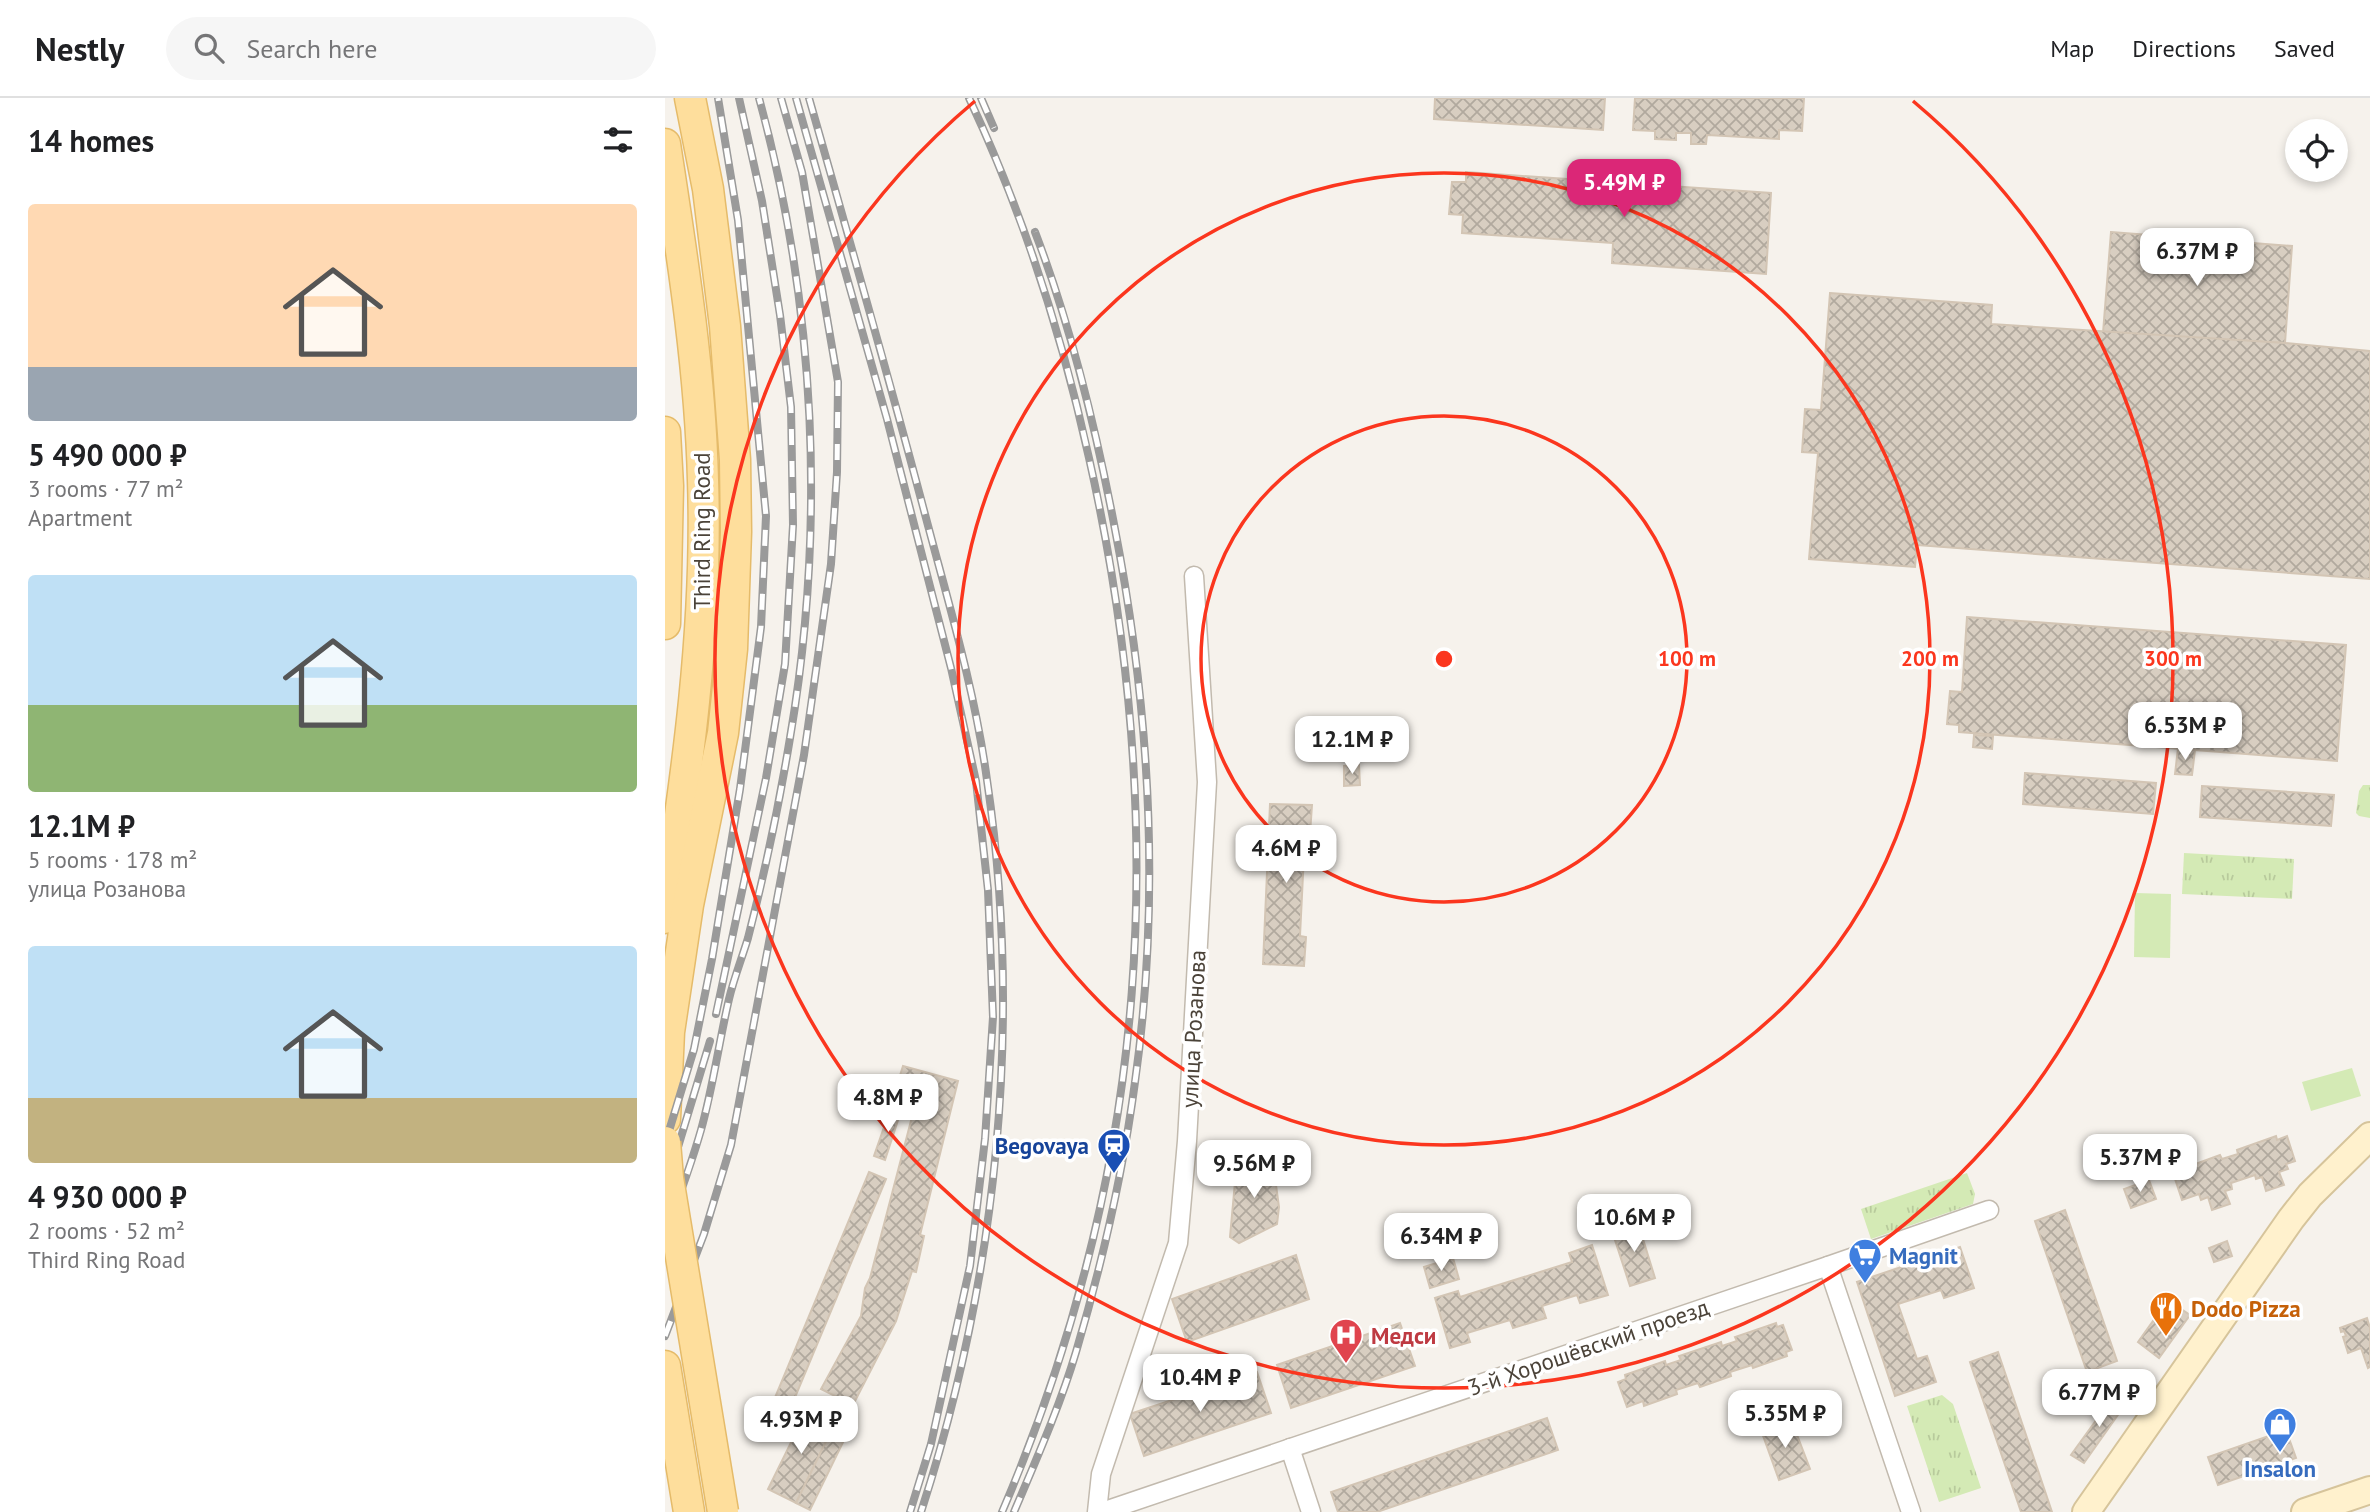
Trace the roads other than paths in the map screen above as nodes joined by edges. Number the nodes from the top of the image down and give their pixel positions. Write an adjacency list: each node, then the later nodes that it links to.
1 (690, 98): 7 (main road)
2 (665, 144): 6 (main road, Third Ring Road)
3 (665, 432): 5 (main road, Third Ring Road)
4 (1194, 576): 17 (street, улица Розанова)
5 (665, 624)
6 (665, 918)
7 (665, 1119)
8 (2370, 1136): 20 (street)
9 (665, 1142): 16 (main road, bridge)
10 (1989, 1210): 11 (street, 3-й Хорошёвский проезд)
11 (1828, 1266): 13 (street, 3-й Хорошёвский проезд); 19 (street)
12 (665, 1366): 15 (main road)
13 (1290, 1448): 17 (street, 3-й Хорошёвский проезд); 18 (street)
14 (2370, 1490): 21 (street)
15 (689, 1512)
16 (723, 1512)
17 (1100, 1512)
18 (1311, 1512)
19 (1911, 1512)
20 (2087, 1512)
21 (2305, 1512)

